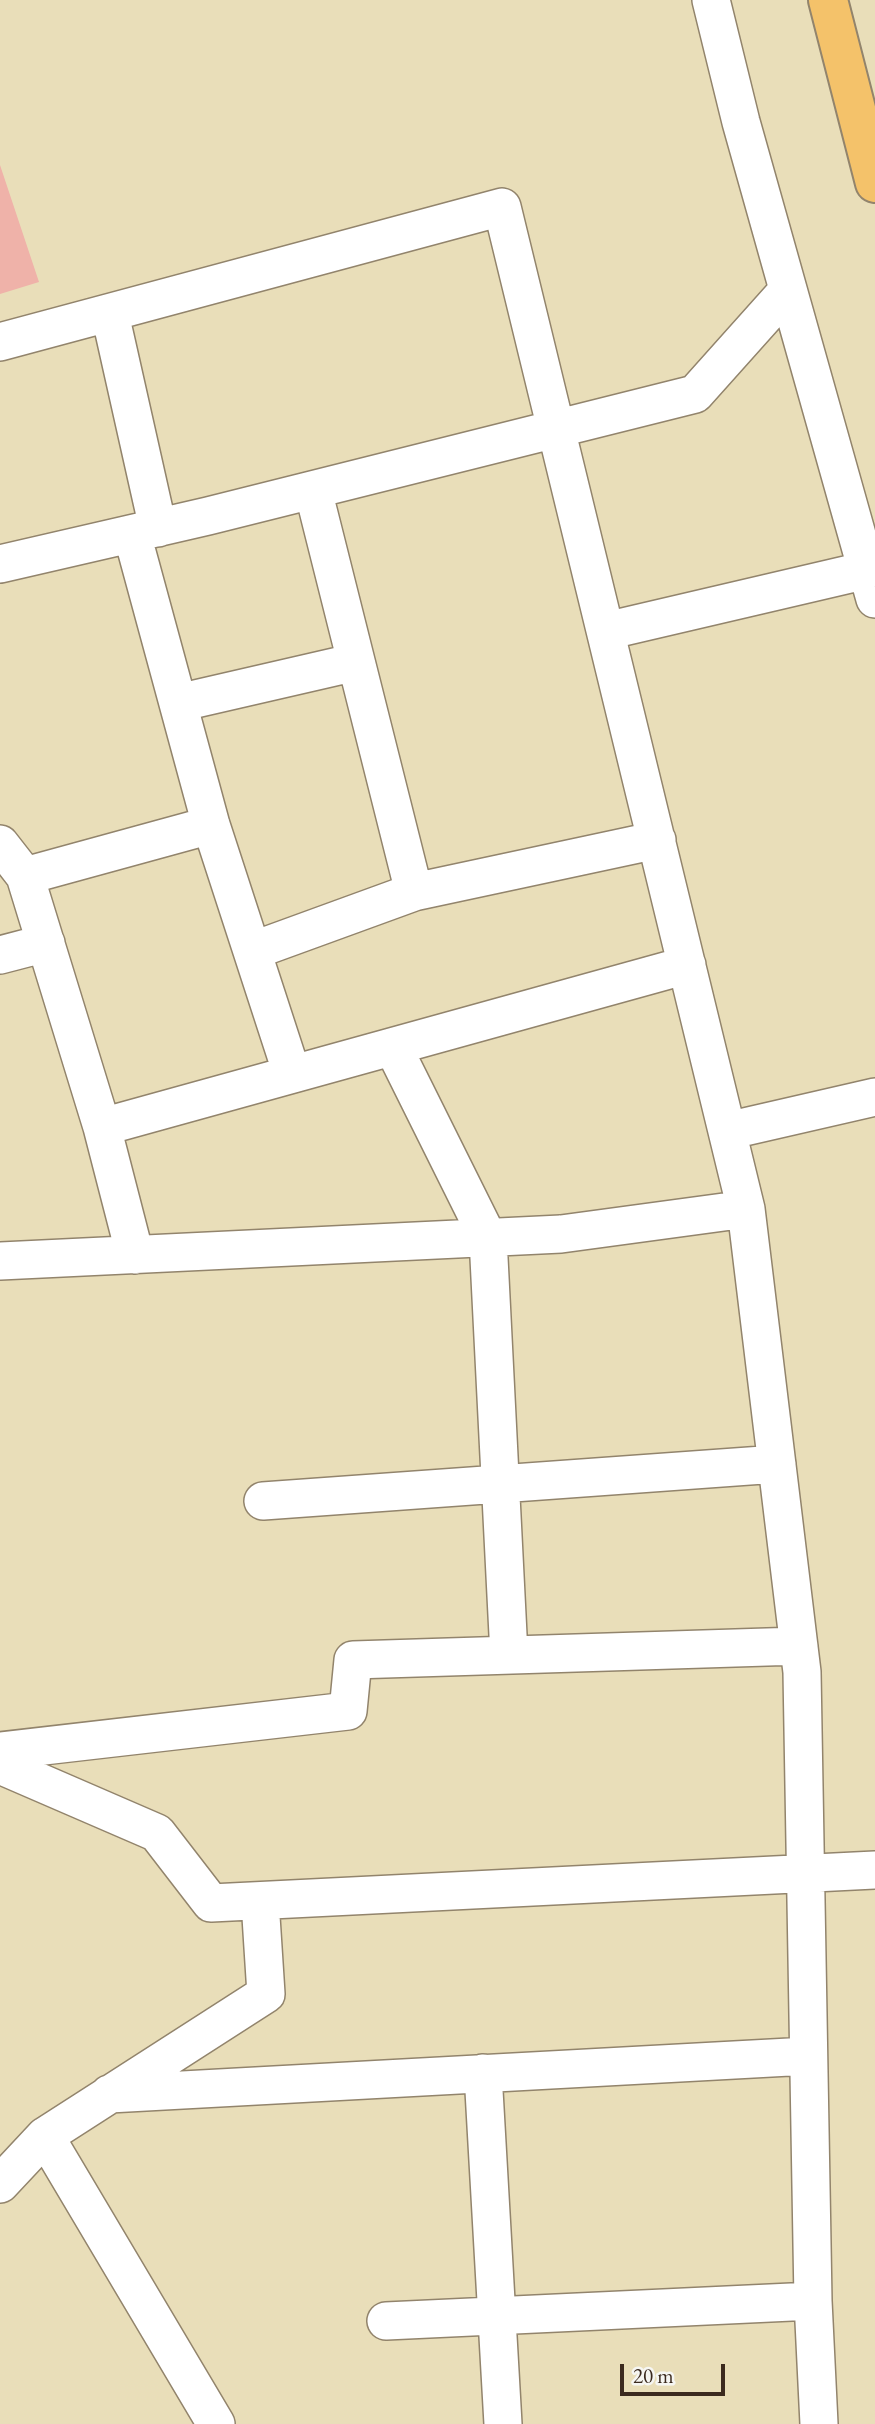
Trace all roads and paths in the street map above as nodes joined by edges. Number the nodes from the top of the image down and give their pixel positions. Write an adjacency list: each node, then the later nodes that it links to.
1 (711, 0): 4 (street)
2 (828, 0): 3 (main road)
3 (875, 183)
4 (788, 290): 7 (street); 11 (street)
5 (110, 314): 6 (street); 7 (street); 9 (street)
6 (0, 342)
7 (557, 429): 8 (street); 12 (street)
8 (313, 490): 9 (street); 13 (street)
9 (145, 531): 10 (street); 14 (street)
10 (0, 564)
11 (871, 584): 12 (street)
12 (606, 631): 16 (street)
13 (356, 662): 14 (street); 19 (street)
14 (178, 703): 15 (street)
15 (211, 825): 18 (street); 21 (street)
16 (656, 840): 19 (street); 23 (street)
17 (0, 844): 18 (street)
18 (25, 876): 20 (street)
19 (414, 892): 21 (street)
20 (46, 943): 22 (street); 27 (street)
21 (252, 951): 25 (street)
22 (0, 955)
23 (687, 965): 24 (street); 28 (street)
24 (393, 1047): 25 (street); 30 (street)
25 (292, 1074): 27 (street)
26 (875, 1097): 28 (street)
27 (102, 1127): 31 (street)
28 (727, 1131): 29 (street)
29 (746, 1209): 30 (street); 33 (street)
30 (488, 1238): 31 (street); 34 (street)
31 (135, 1255): 32 (street)
32 (0, 1261)
33 (777, 1464): 34 (street); 36 (street)
34 (503, 1484): 35 (street); 37 (street)
35 (262, 1501)
36 (799, 1646): 37 (street); 41 (street)
37 (509, 1655): 38 (street)
38 (0, 1751)
39 (0, 1765): 42 (street)
40 (875, 1870): 41 (street)
41 (805, 1875): 42 (street); 43 (street)
42 (260, 1901): 45 (street)
43 (808, 2056): 44 (street); 48 (street)
44 (483, 2073): 45 (street); 49 (street)
45 (110, 2094): 46 (street)
46 (45, 2136): 47 (street); 51 (street)
47 (0, 2184)
48 (813, 2301): 49 (street); 53 (street)
49 (499, 2315): 50 (street); 52 (street)
50 (386, 2321)
51 (216, 2424)
52 (503, 2424)
53 (819, 2424)

